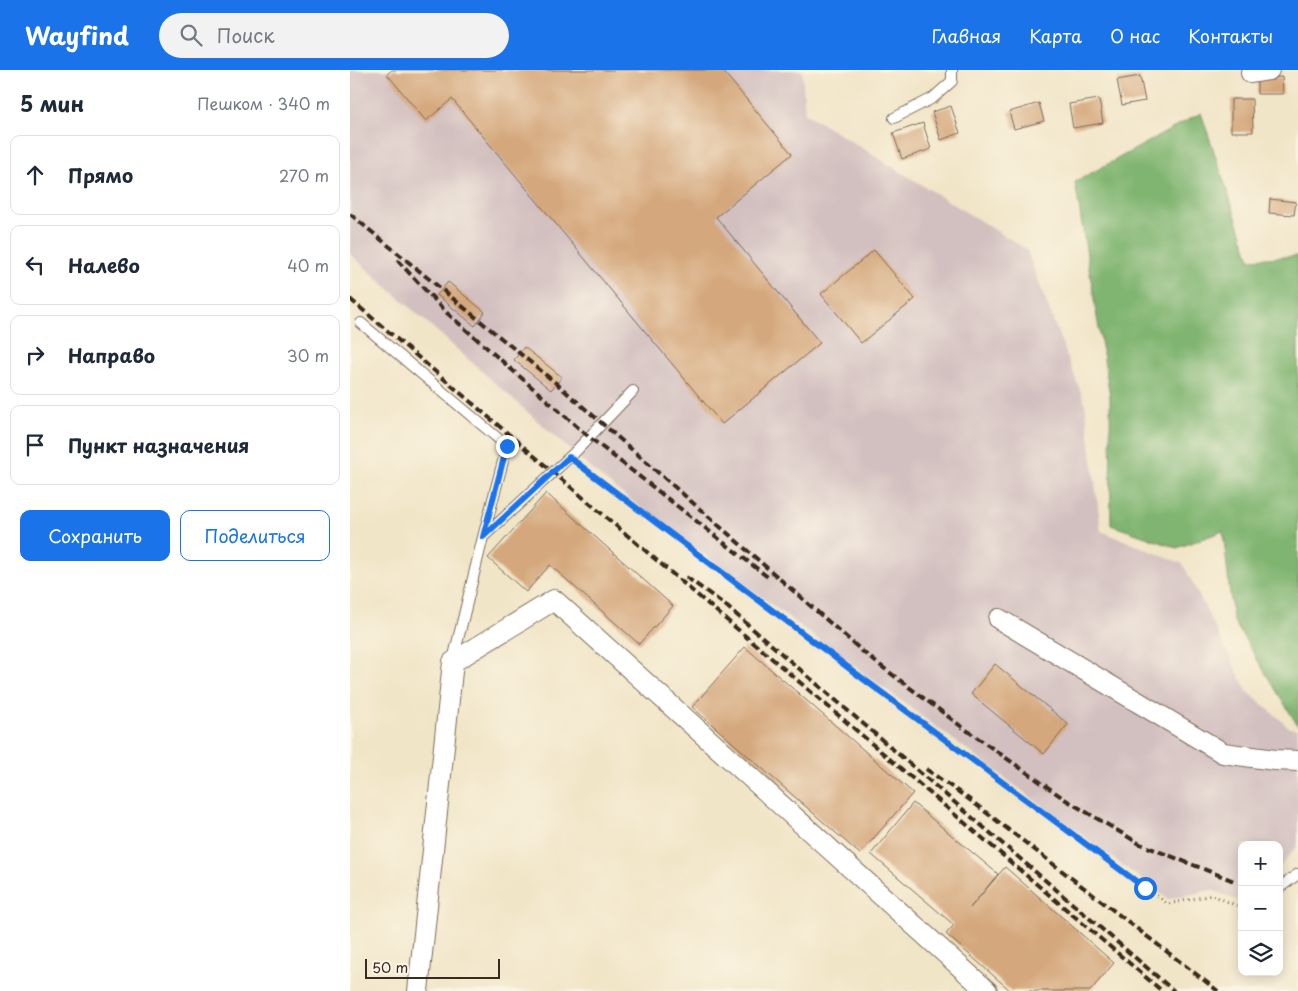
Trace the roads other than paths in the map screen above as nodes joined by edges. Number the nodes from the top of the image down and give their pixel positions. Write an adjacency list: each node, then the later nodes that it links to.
1 (952, 70): 2 (lane)
2 (894, 118)
3 (361, 324): 5 (lane)
4 (633, 391): 5 (lane)
5 (483, 537): 7 (lane)
6 (999, 619): 8 (street)
7 (453, 662): 11 (street); 12 (street)
8 (1298, 761)
9 (1298, 874): 10 (lane)
10 (1282, 886)
11 (418, 991)
12 (987, 991)

